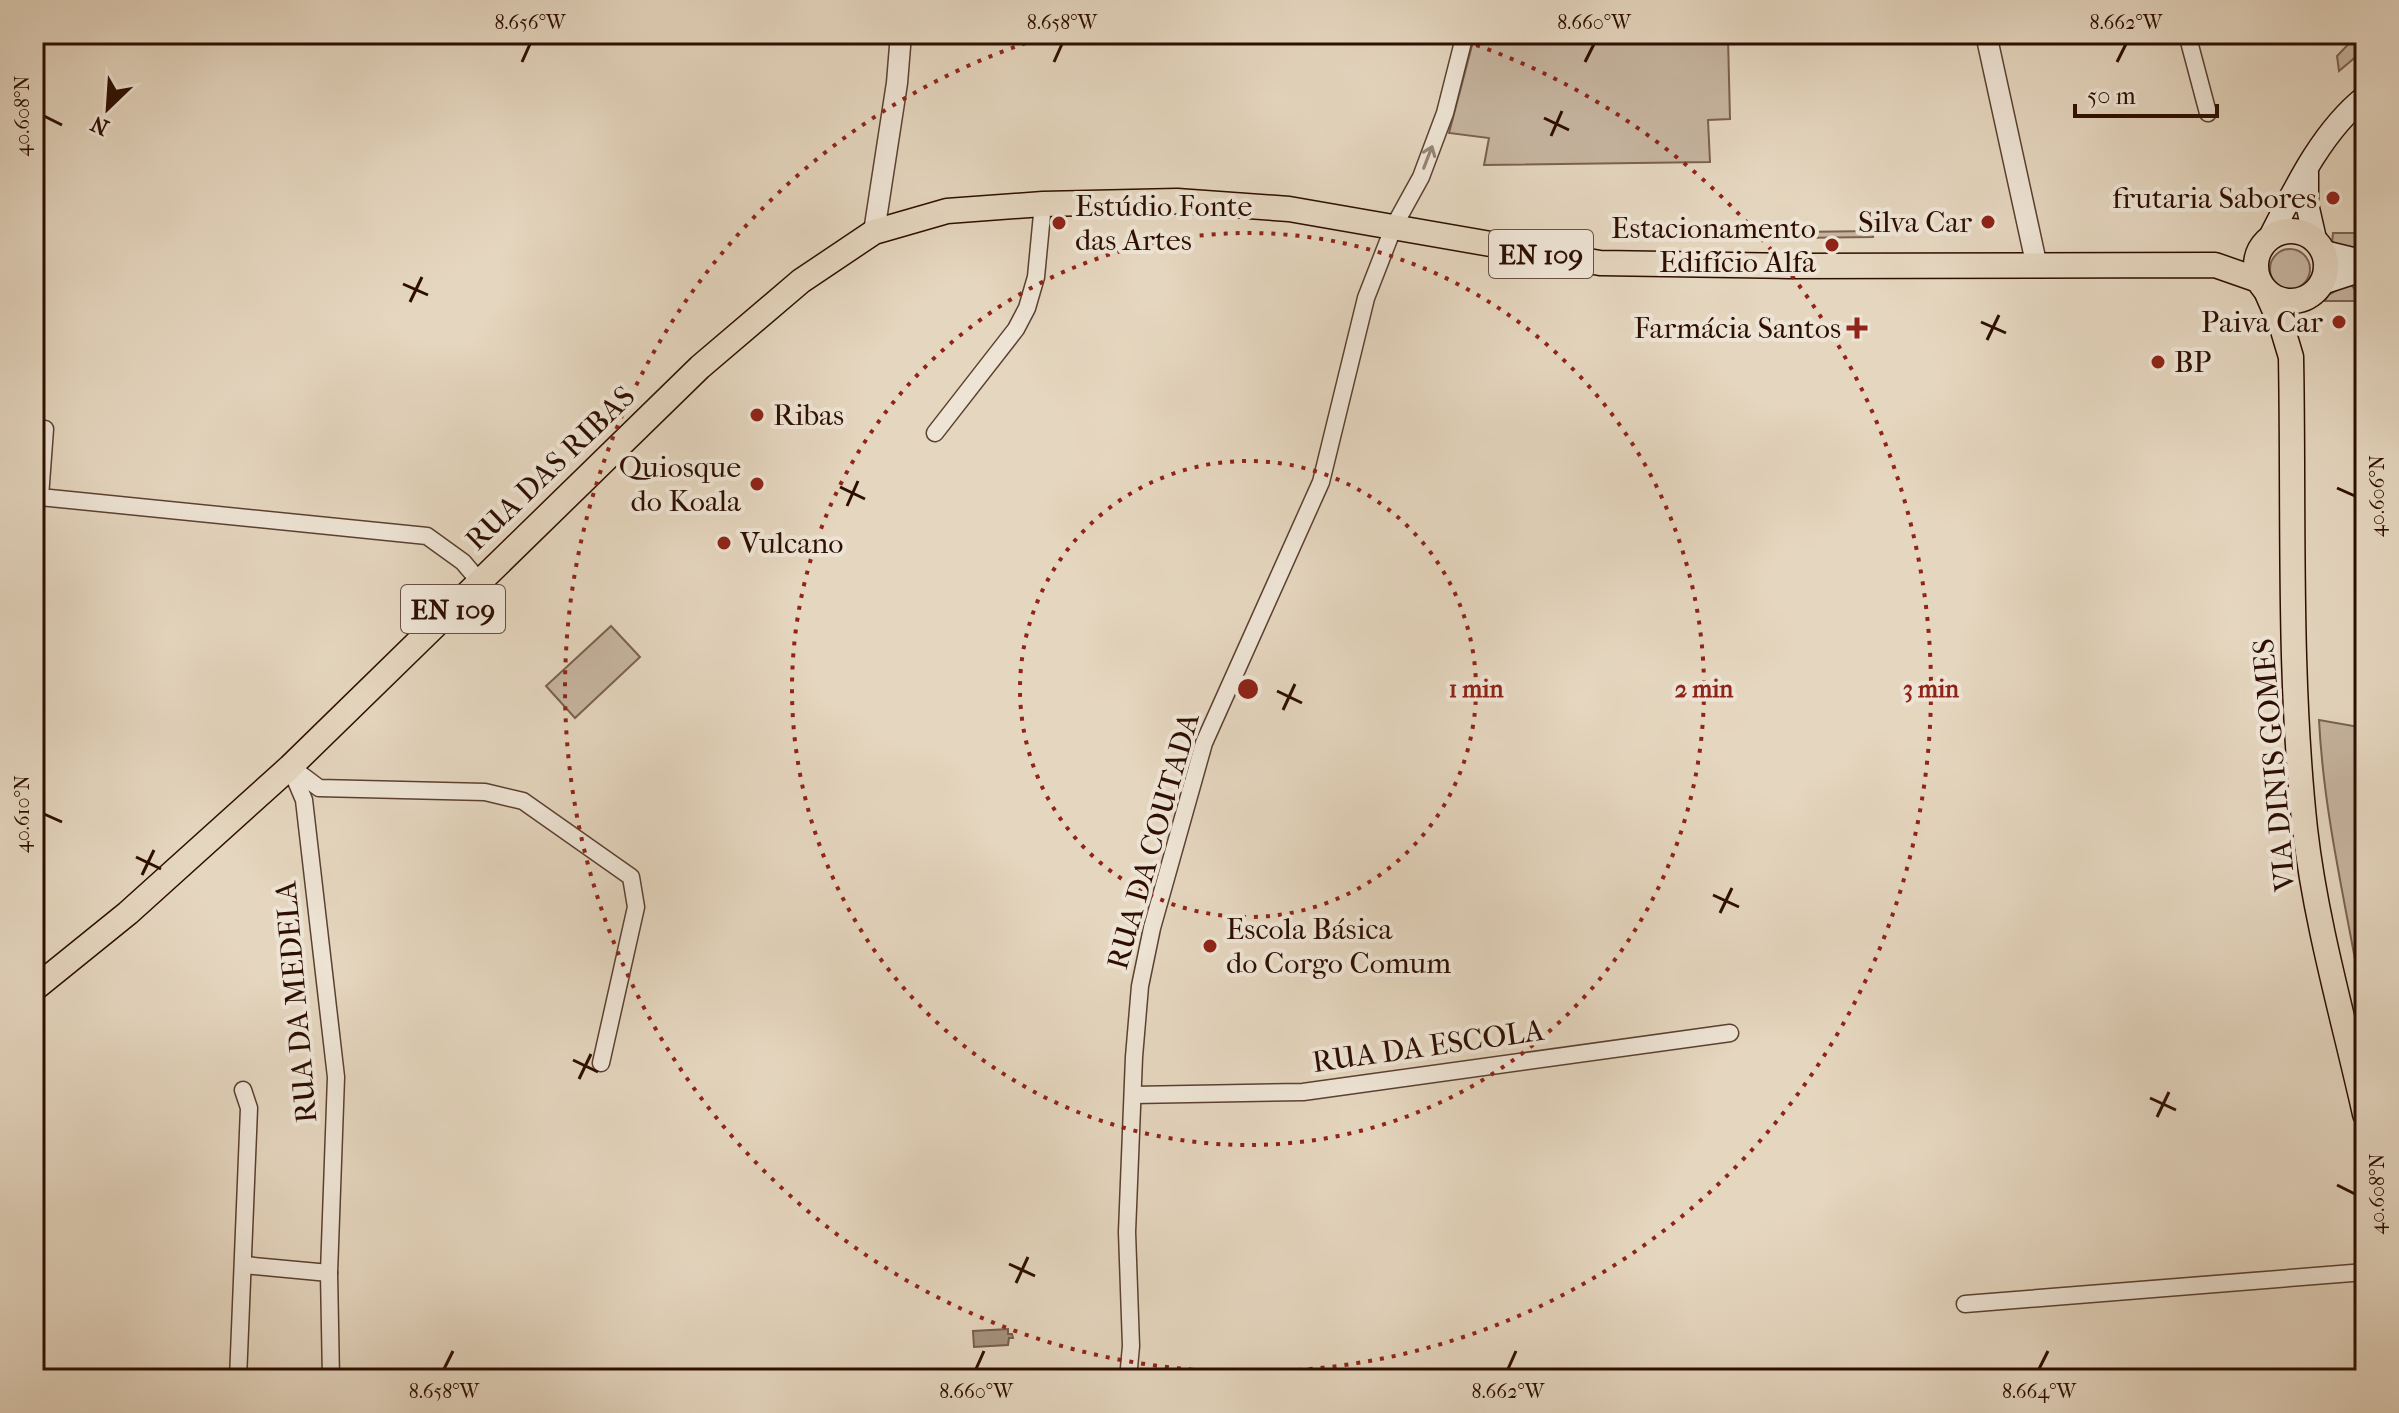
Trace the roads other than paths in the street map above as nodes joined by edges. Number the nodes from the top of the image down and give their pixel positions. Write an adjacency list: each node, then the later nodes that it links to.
1 (901, 34): 10 (street)
2 (1465, 34): 9 (street, RUA DA COUTADA, one-way to 2)
3 (1986, 34): 15 (street)
4 (2187, 34): 6 (street)
5 (2365, 97): 7 (main road)
6 (2208, 113)
7 (2307, 172): 11 (main road); 12 (main road)
8 (1043, 204): 9 (main road, EN 109); 10 (main road, EN 109); 21 (street)
9 (1394, 226): 15 (main road, EN 109); 28 (street, RUA DA COUTADA)
10 (874, 232): 22 (main road, RUA DAS RIBAS / EN 109)
11 (2265, 243): 12 (main road, EN 109); 14 (main road, EN 109); 17 (main road)
12 (2320, 246): 13 (main road, EN 109); 18 (main road)
13 (2365, 262)
14 (2215, 265): 15 (main road, EN 109); 17 (main road, EN 109)
15 (2037, 267)
16 (2365, 269): 18 (main road, EN 109)
17 (2263, 286): 18 (main road, EN 109); 19 (main road, VIA DINIS GOMES)
18 (2317, 289): 19 (main road, VIA DINIS GOMES)
19 (2291, 357): 29 (main road, VIA DINIS GOMES)
20 (45, 429): 22 (street)
21 (935, 433)
22 (480, 582): 23 (main road, RUA DAS RIBAS / EN 109)
23 (290, 767): 24 (main road, RUA DAS RIBAS / EN 109); 26 (street); 32 (street, RUA DA MEDELA)
24 (34, 989)
25 (1730, 1033): 28 (street, RUA DA ESCOLA)
26 (601, 1063)
27 (243, 1090): 30 (street)
28 (1133, 1095): 36 (street, RUA DA COUTADA)
29 (2365, 1114)
30 (244, 1265): 32 (street); 34 (street)
31 (2365, 1272): 33 (street)
32 (329, 1273): 35 (street, RUA DA MEDELA)
33 (1965, 1304)
34 (238, 1379)
35 (331, 1379)
36 (1128, 1379)

